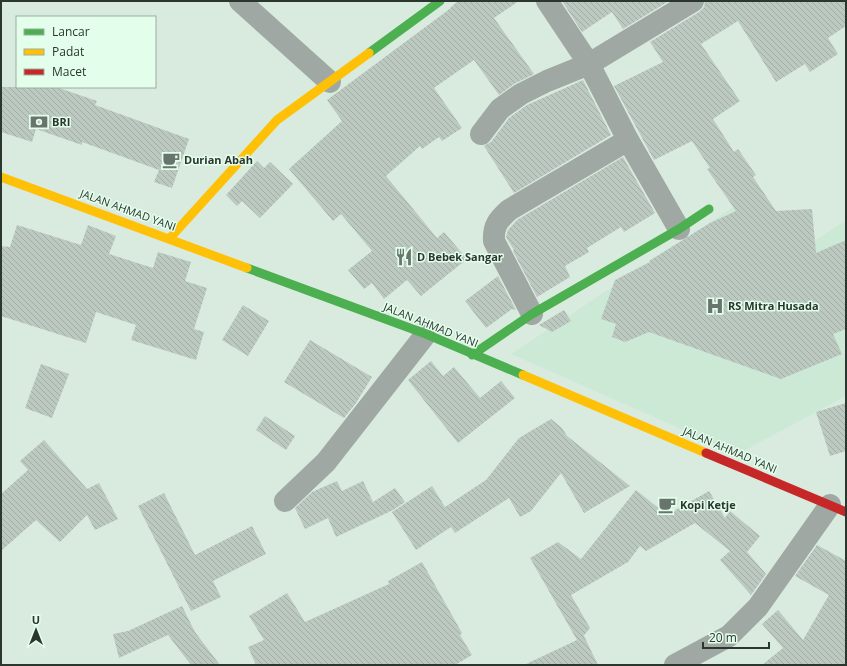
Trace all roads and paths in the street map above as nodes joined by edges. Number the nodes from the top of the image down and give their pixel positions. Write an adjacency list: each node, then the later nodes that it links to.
1 (240, 1): 6 (street)
2 (440, 1): 6 (main road)
3 (547, 1): 5 (street)
4 (693, 1): 5 (street)
5 (589, 64): 7 (street); 8 (street)
6 (330, 82): 12 (main road)
7 (481, 134)
8 (628, 140): 11 (street); 13 (street)
9 (1, 177): 12 (main road, JALAN AHMAD YANI)
10 (708, 209): 11 (main road)
11 (679, 229): 13 (main road)
12 (170, 238): 14 (main road, JALAN AHMAD YANI)
13 (532, 314): 15 (main road)
14 (426, 334): 15 (main road, JALAN AHMAD YANI); 16 (street)
15 (472, 355): 17 (main road, JALAN AHMAD YANI)
16 (285, 501)
17 (838, 509): 18 (street)
18 (675, 665)

